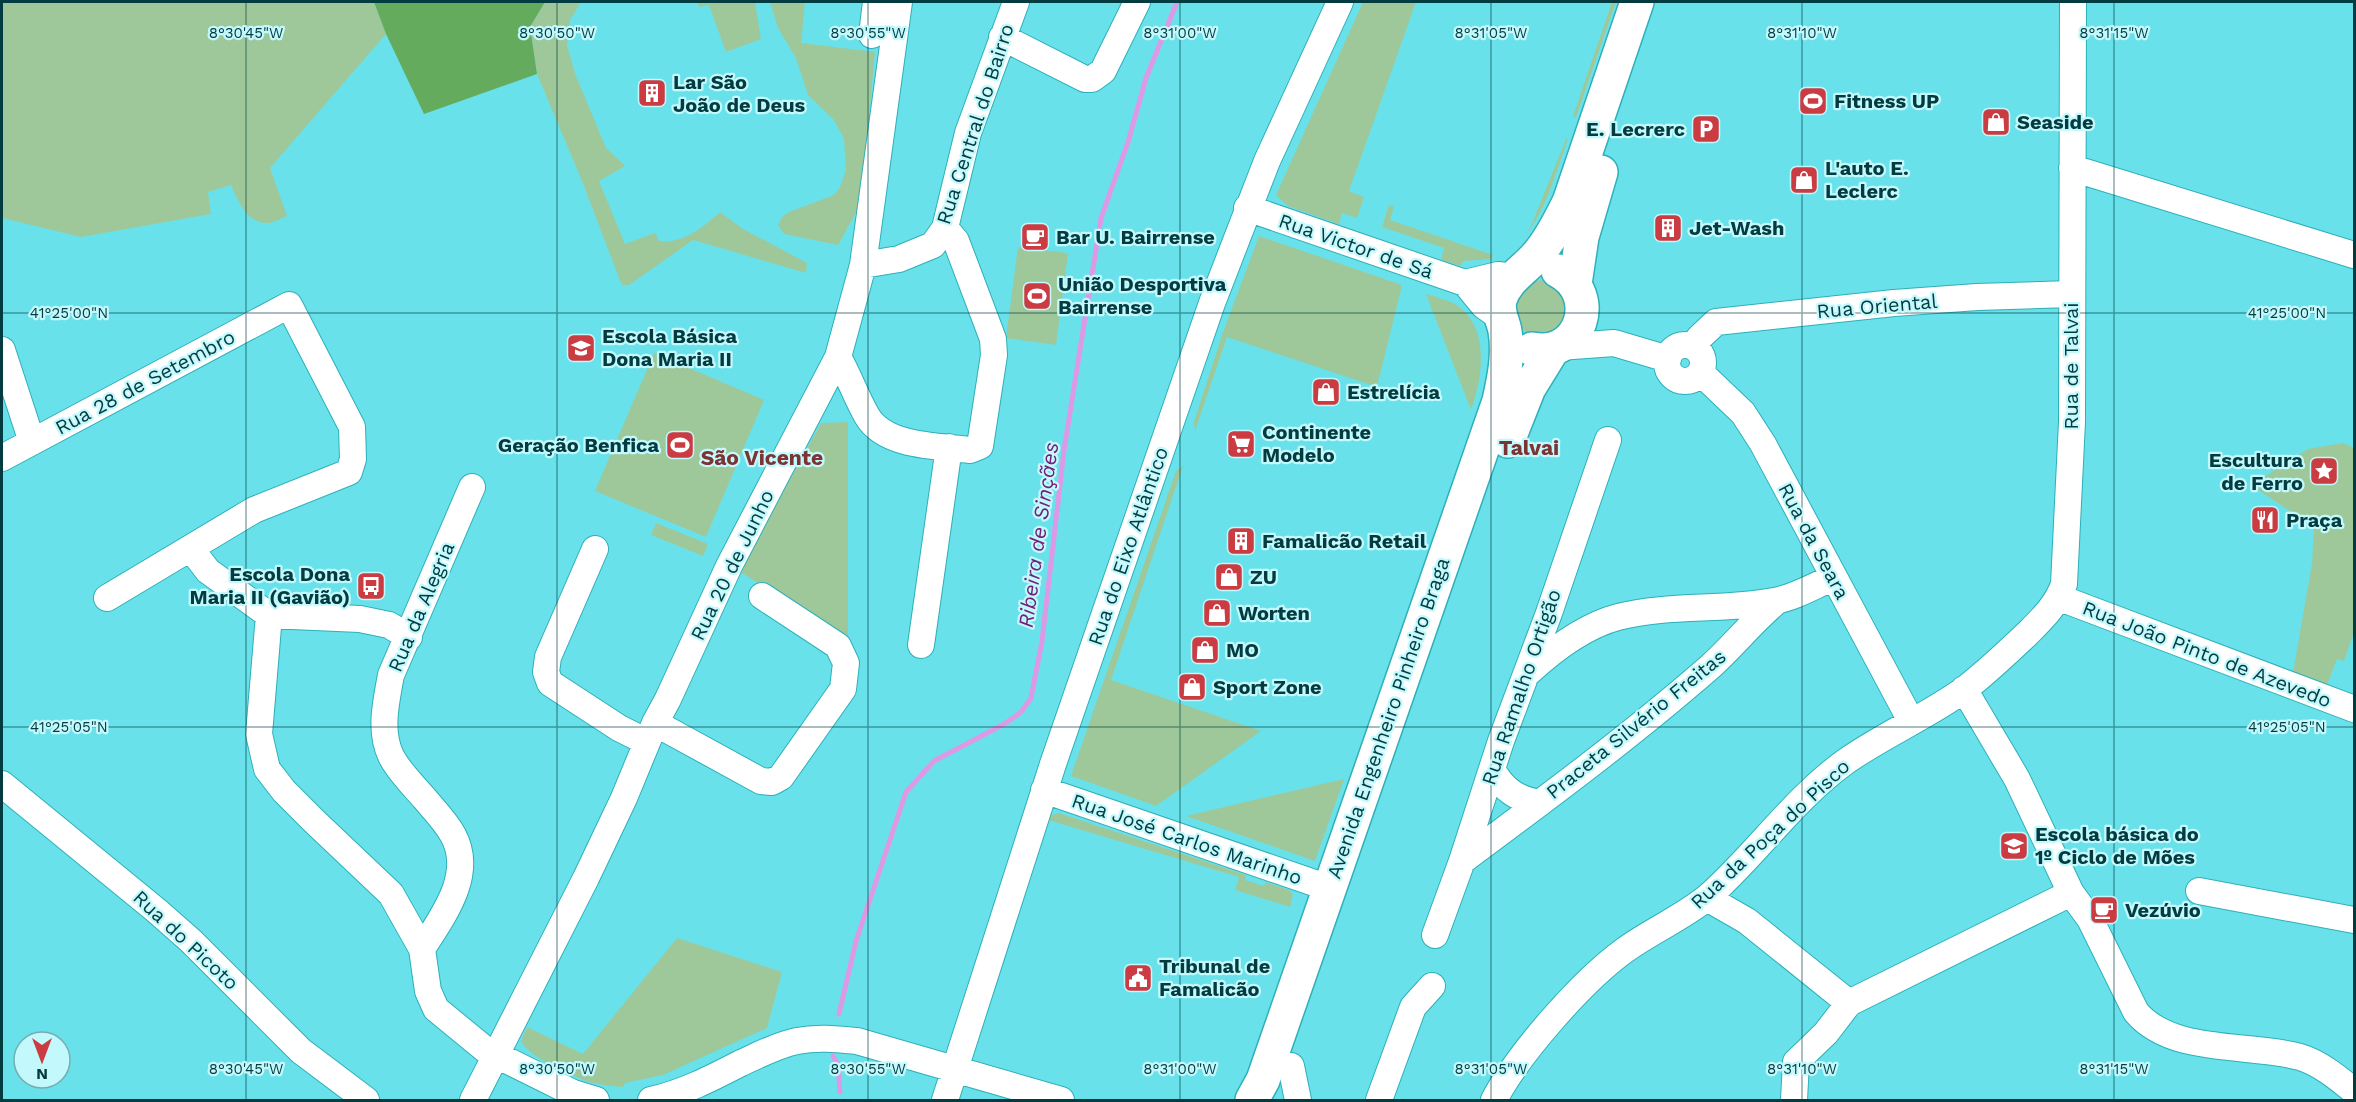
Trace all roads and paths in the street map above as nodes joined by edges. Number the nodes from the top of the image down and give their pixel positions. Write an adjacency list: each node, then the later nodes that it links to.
1 (876, 2): 9 (street)
2 (899, 2): 15 (street, Rua 20 de Junho)
3 (1016, 2): 10 (street, Rua Central do Bairro)
4 (1137, 2): 10 (street)
5 (1340, 2): 12 (street, Rua do Eixo Atlântico)
6 (1637, 2): 16 (main road, Avenida Engenheiro Pinheiro Braga)
7 (1658, 2): 18 (main road, Avenida Engenheiro Pinheiro Braga)
8 (2073, 2): 11 (street, Rua de Talvai)
9 (872, 35)
10 (1002, 37): 13 (street, Rua Central do Bairro)
11 (2072, 168): 14 (street); 19 (street, Rua de Talvai)
12 (1247, 208): 17 (street, Rua Victor de Sá); 54 (street, Rua do Eixo Atlântico)
13 (945, 228): 15 (street, Rua Central do Bairro); 30 (street)
14 (2355, 255)
15 (863, 265): 25 (street, Rua 20 de Junho)
16 (1517, 275): 17 (street); 18 (main road); 20 (main road, Avenida Engenheiro Pinheiro Braga)
17 (1465, 283): 20 (street)
18 (1577, 289): 21 (street); 22 (main road, Avenida Engenheiro Pinheiro Braga)
19 (2072, 294): 23 (street, Rua Oriental); 38 (street, Rua de Talvai)
20 (1502, 324): 22 (main road); 57 (main road, Avenida Engenheiro Pinheiro Braga)
21 (1614, 343): 22 (street); 26 (street)
22 (1556, 348): 67 (main road, Avenida Engenheiro Pinheiro Braga)
23 (1695, 348): 26 (street); 27 (street)
24 (2, 350): 29 (street)
25 (838, 357): 30 (street); 51 (street, Rua 20 de Junho)
26 (1668, 359): 27 (street)
27 (1701, 373): 35 (street, Rua da Seara)
28 (1608, 440): 41 (street, Rua Ramalho Ortigão)
29 (32, 442): 31 (street, Rua 28 de Setembro); 33 (street, Rua 28 de Setembro)
30 (949, 447): 45 (street)
31 (2, 458)
32 (472, 487): 44 (street, Rua da Alegria)
33 (191, 549): 37 (street); 42 (street)
34 (595, 549): 51 (street)
35 (1833, 578): 39 (street, Praceta Silvério Freitas); 50 (street, Rua da Seara)
36 (762, 596): 51 (street)
37 (107, 598)
38 (2060, 598): 48 (street); 49 (street, Rua João Pinto de Azevedo)
39 (1777, 601): 40 (street, Praceta Silvério Freitas); 46 (street, Praceta Silvério Freitas)
40 (1701, 608): 43 (street, Praceta Silvério Freitas); 46 (street, Praceta Silvério Freitas)
41 (1549, 613): 43 (street); 47 (street, Rua Ramalho Ortigão)
42 (269, 615): 44 (street); 63 (street)
43 (1580, 634): 47 (street, Praceta Silvério Freitas)
44 (409, 637): 63 (street, Rua da Alegria)
45 (921, 645)
46 (1731, 645): 55 (street, Praceta Silvério Freitas)
47 (1525, 677): 52 (street, Rua Ramalho Ortigão)
48 (1964, 689): 50 (street, Rua da Poça do Pisco); 59 (street)
49 (2355, 710)
50 (1911, 721): 60 (street, Rua da Poça do Pisco)
51 (651, 732): 66 (street, Rua 20 de Junho)
52 (1492, 769): 55 (street, Praceta Silvério Freitas); 56 (street, Rua Ramalho Ortigão)
53 (2, 784): 70 (street, Rua do Picoto)
54 (1044, 790): 57 (street, Rua José Carlos Marinho); 68 (street, Rua do Eixo Atlântico)
55 (1540, 803): 56 (street, Praceta Silvério Freitas)
56 (1462, 861): 62 (street, Rua Ramalho Ortigão)
57 (1329, 888): 76 (main road, Avenida Engenheiro Pinheiro Braga)
58 (2199, 891): 61 (street)
59 (2071, 893): 65 (street); 69 (street)
60 (1707, 898): 65 (street); 80 (street, Rua da Poça do Pisco)
61 (2355, 920)
62 (1435, 935)
63 (422, 948): 66 (street)
64 (1432, 986): 79 (street)
65 (1849, 1003): 81 (street)
66 (497, 1055): 71 (street, Rua 20 de Junho); 72 (street)
67 (1292, 1066): 77 (main road, Avenida Engenheiro Pinheiro Braga); 78 (street)
68 (955, 1070): 73 (street); 74 (street, Rua do Eixo Atlântico); 75 (street)
69 (2355, 1091)
70 (366, 1101)
71 (474, 1101)
72 (596, 1101)
73 (651, 1101)
74 (945, 1101)
75 (1061, 1101)
76 (1252, 1101)
77 (1279, 1101)
78 (1298, 1101)
79 (1379, 1101)
80 (1494, 1101)
81 (1794, 1101)

